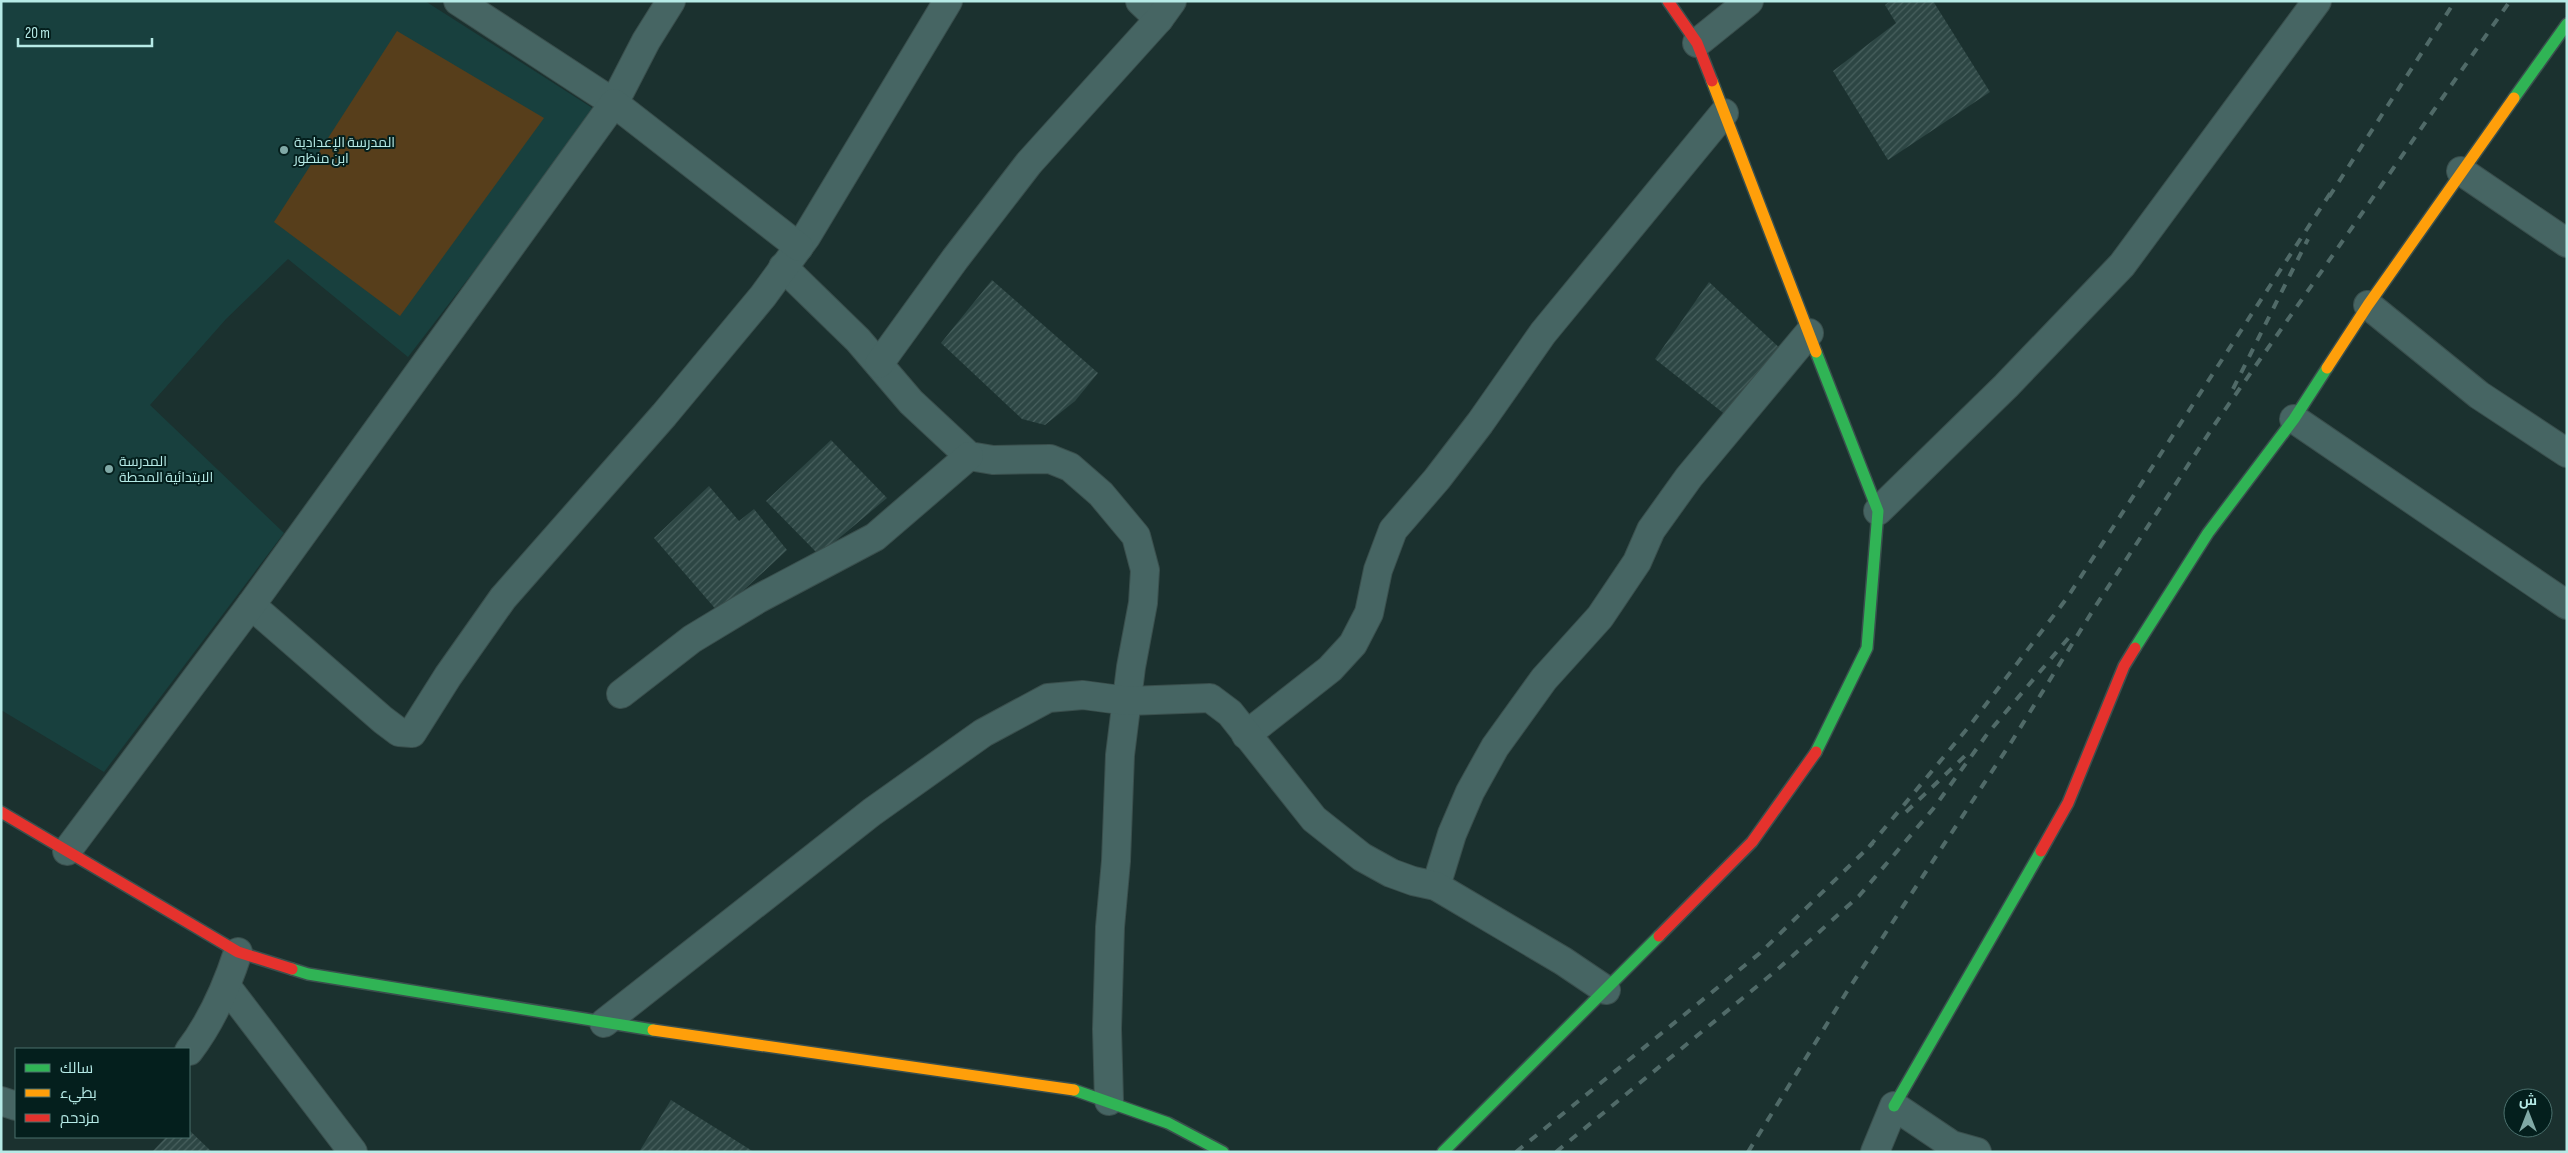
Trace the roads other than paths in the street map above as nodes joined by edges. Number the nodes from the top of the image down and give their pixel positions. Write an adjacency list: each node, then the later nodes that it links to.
1 (458, 1): 10 (street)
2 (671, 1): 10 (street)
3 (948, 1): 14 (street)
4 (1668, 1): 9 (street)
5 (1749, 1): 9 (street)
6 (2317, 1): 21 (street)
7 (1157, 7): 17 (street)
8 (2567, 24): 12 (street)
9 (1696, 43): 11 (street)
10 (614, 103): 14 (street); 22 (street)
11 (1724, 114): 16 (street); 26 (street)
12 (2461, 171): 13 (street); 15 (street)
13 (2567, 244)
14 (791, 257): 17 (street); 22 (street)
15 (2368, 304): 18 (street); 19 (street)
16 (1809, 333): 21 (street); 29 (street)
17 (879, 364): 20 (street)
18 (2294, 418): 23 (street); 38 (street)
19 (2567, 453)
20 (969, 456): 24 (street); 25 (street)
21 (1878, 511): 32 (street)
22 (251, 605): 28 (street)
23 (2567, 605)
24 (621, 694)
25 (1128, 701): 26 (street); 33 (street); 35 (street)
26 (1246, 735): 29 (street)
27 (1, 812): 28 (street)
28 (67, 851): 30 (street)
29 (1436, 886): 32 (street)
30 (238, 952): 31 (street); 33 (street)
31 (227, 987): 34 (street); 39 (street)
32 (1606, 990): 41 (street)
33 (604, 1023): 35 (street)
34 (190, 1050)
35 (1109, 1100): 40 (street)
36 (1, 1102): 37 (street)
37 (15, 1106)
38 (1894, 1106): 42 (street); 43 (street)
39 (353, 1152)
40 (1223, 1152)
41 (1442, 1152)
42 (1875, 1152)
43 (1977, 1152)

